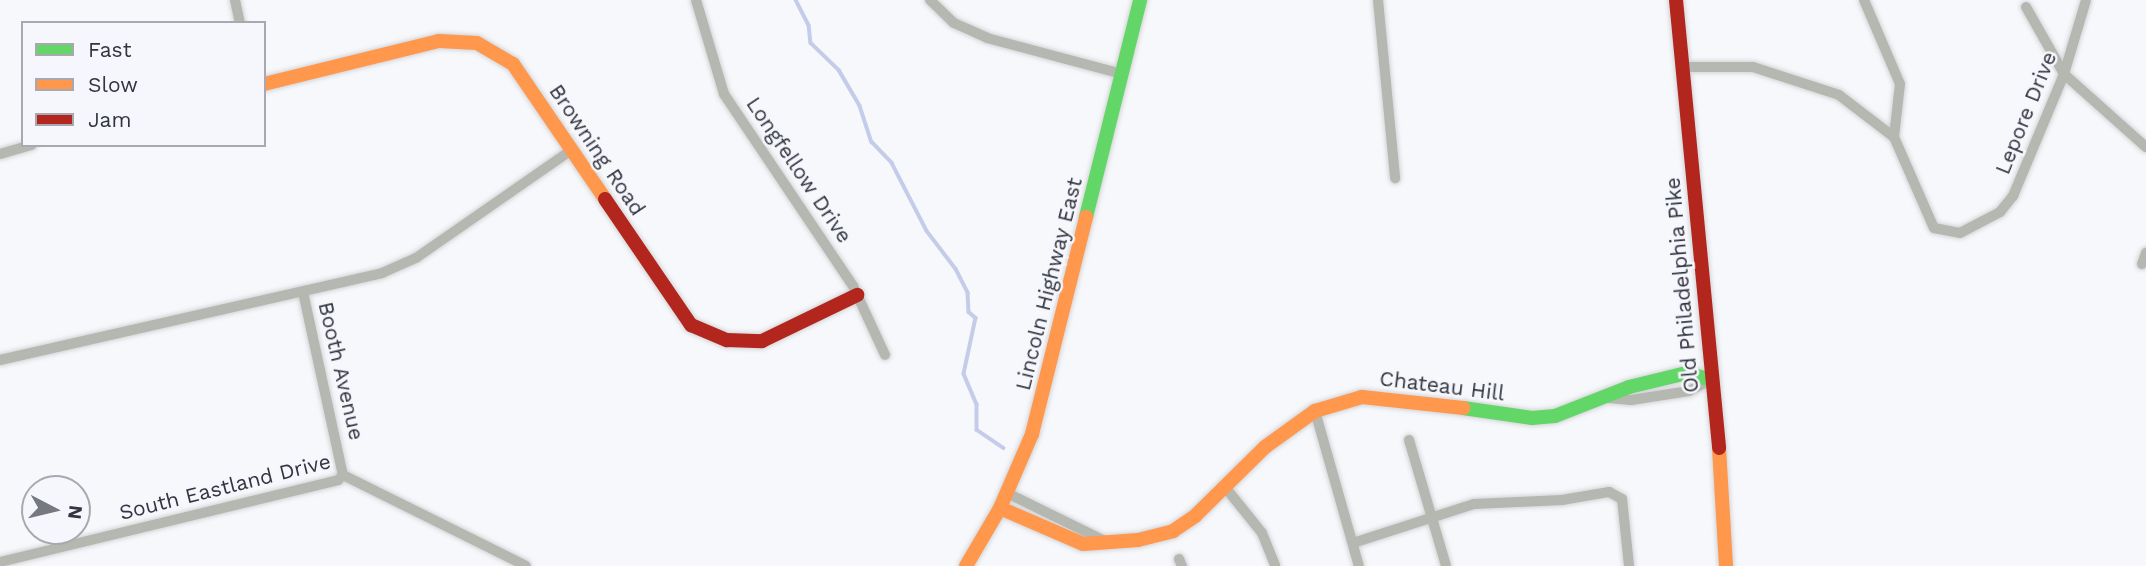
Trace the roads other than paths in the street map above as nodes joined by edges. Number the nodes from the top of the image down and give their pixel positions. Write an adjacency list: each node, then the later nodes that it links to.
1 (235, 0): 10 (street)
2 (696, 0): 24 (street, Longfellow Drive)
3 (930, 0): 12 (street)
4 (1140, 0): 12 (street, Lincoln Highway East)
5 (1378, 0): 20 (street)
6 (1676, 0): 11 (street, Old Philadelphia Pike)
7 (1864, 0): 15 (street)
8 (2086, 0): 13 (street, Lepore Drive)
9 (2026, 7): 13 (street)
10 (240, 21)
11 (1683, 68): 15 (street, Lepore Drive); 27 (street, Old Philadelphia Pike)
12 (1122, 74): 32 (street, Lincoln Highway East)
13 (2064, 74): 15 (street, Lepore Drive); 17 (street)
14 (266, 84): 18 (street, Browning Road)
15 (1894, 136)
16 (25, 147): 19 (street)
17 (2146, 147)
18 (573, 149): 23 (street, Booth Avenue); 24 (street, Browning Road)
19 (0, 154)
20 (1395, 178)
21 (2146, 253): 22 (street)
22 (2142, 264)
23 (303, 292): 26 (street); 30 (street, Booth Avenue)
24 (857, 295): 25 (street, Longfellow Drive)
25 (885, 355)
26 (0, 360)
27 (1711, 380): 28 (street, Chateau Hill); 45 (street, Old Philadelphia Pike)
28 (1315, 411): 31 (street, Chateau Hill); 36 (street)
29 (1409, 440): 34 (street)
30 (343, 475): 38 (street, South Eastland Drive); 39 (street, South Eastland Drive)
31 (1226, 486): 35 (street, Chateau Hill); 41 (street)
32 (1007, 493): 33 (street, Lincoln Highway East); 35 (street)
33 (1000, 508): 35 (street, Chateau Hill); 40 (street, Lincoln Highway East)
34 (1431, 519): 36 (street); 43 (street); 44 (street)
35 (1105, 542)
36 (1353, 543): 42 (street)
37 (0, 562): 38 (street, South Eastland Drive)
38 (12, 563)
39 (526, 566)
40 (966, 566)
41 (1275, 566)
42 (1359, 566)
43 (1446, 566)
44 (1629, 566)
45 (1726, 566)

